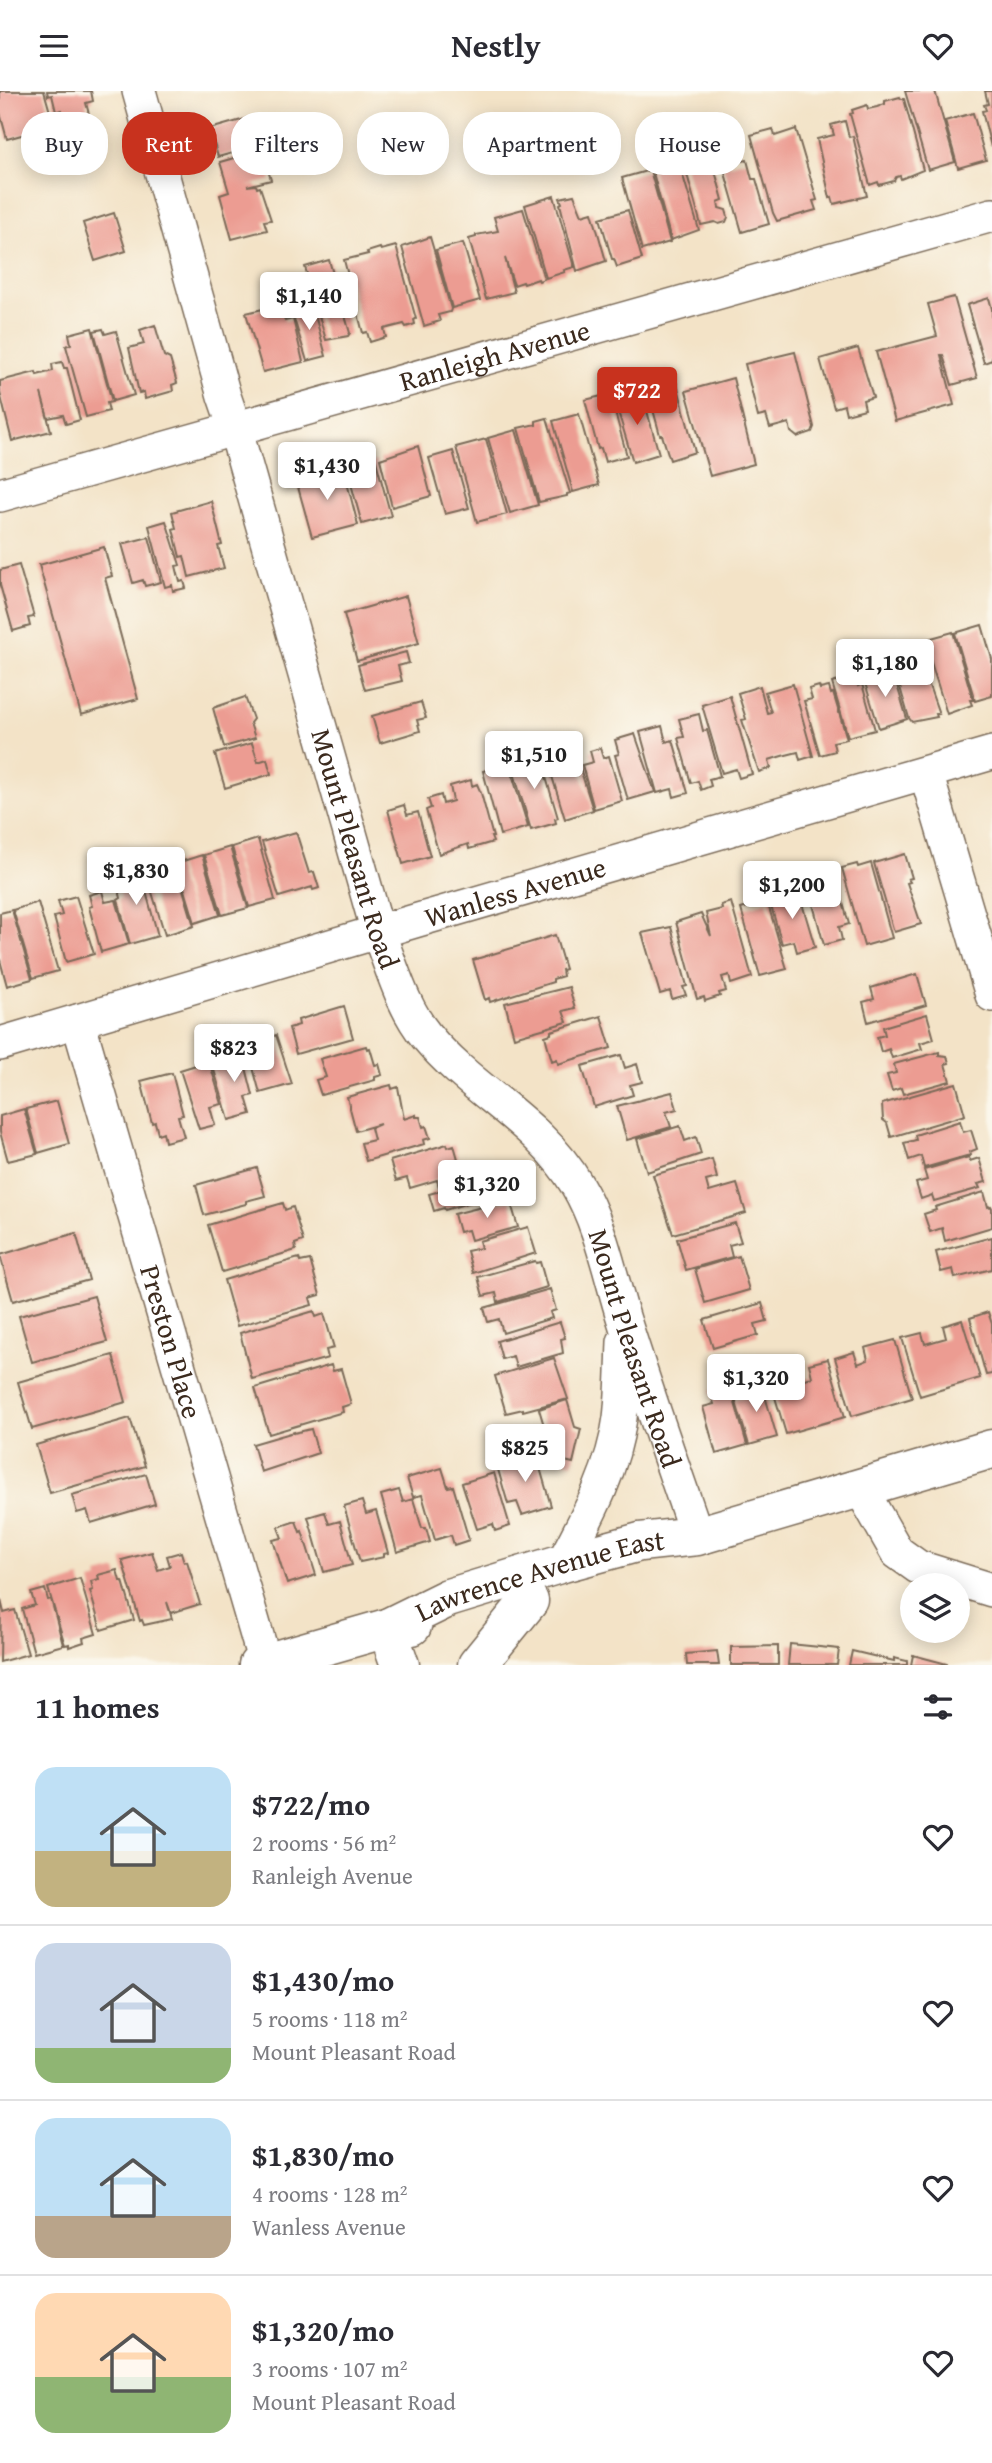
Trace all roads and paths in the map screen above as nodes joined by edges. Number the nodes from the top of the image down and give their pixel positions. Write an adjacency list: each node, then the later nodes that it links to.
1 (139, 91): 3 (street, Mount Pleasant Road)
2 (992, 215): 3 (street, Ranleigh Avenue)
3 (235, 428): 4 (street, Ranleigh Avenue); 7 (street, Mount Pleasant Road)
4 (0, 495)
5 (992, 754): 6 (street, Wanless Avenue)
6 (926, 773): 7 (street, Wanless Avenue); 8 (street)
7 (378, 932): 9 (street, Wanless Avenue); 11 (street, Mount Pleasant Road)
8 (992, 995)
9 (78, 1021): 10 (street, Wanless Avenue); 19 (street, Preston Place)
10 (0, 1044)
11 (624, 1322): 14 (street, Mount Pleasant Road); 15 (street)
12 (992, 1449): 13 (main road, Lawrence Avenue East)
13 (861, 1489): 14 (main road, Lawrence Avenue East); 16 (street)
14 (697, 1536): 15 (main road, Lawrence Avenue East); 17 (main road, Lawrence Avenue East)
15 (563, 1563): 18 (main road, Lawrence Avenue East)
16 (992, 1590)
17 (529, 1601): 18 (main road, Lawrence Avenue East); 21 (main road)
18 (387, 1628): 19 (main road, Lawrence Avenue East); 20 (main road)
19 (262, 1664)
20 (400, 1665)
21 (477, 1665)

